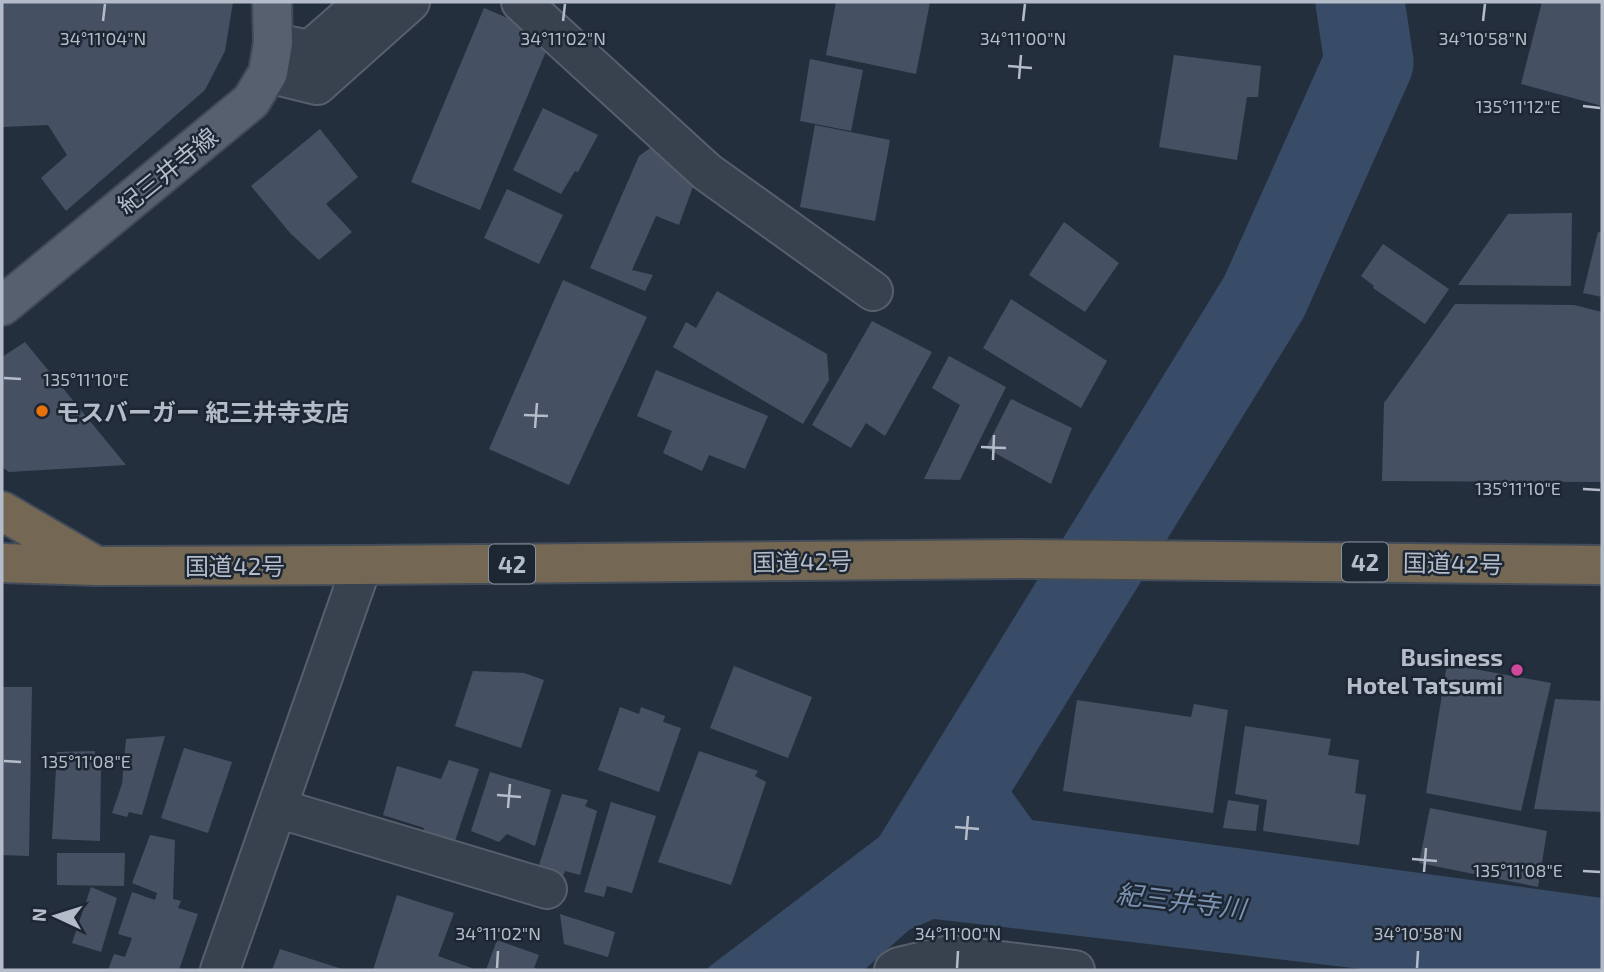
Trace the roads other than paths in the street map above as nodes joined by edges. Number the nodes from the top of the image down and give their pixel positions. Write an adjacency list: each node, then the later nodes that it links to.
1 (272, 2): 5 (main road)
2 (365, 2): 5 (street)
3 (410, 2): 5 (street)
4 (521, 2): 6 (street)
5 (271, 58): 7 (main road, 紀三井寺線)
6 (873, 290)
7 (2, 306)
8 (2, 511): 12 (highway)
9 (2, 563): 12 (highway, 国道42号 / 42)
10 (362, 565): 11 (highway, 国道42号 / 42); 12 (highway, 国道42号 / 42); 13 (street)
11 (1602, 565)
12 (96, 566)
13 (277, 808): 14 (street); 15 (street)
14 (547, 889)
15 (220, 970)
16 (894, 970): 17 (street)
17 (1075, 970)

